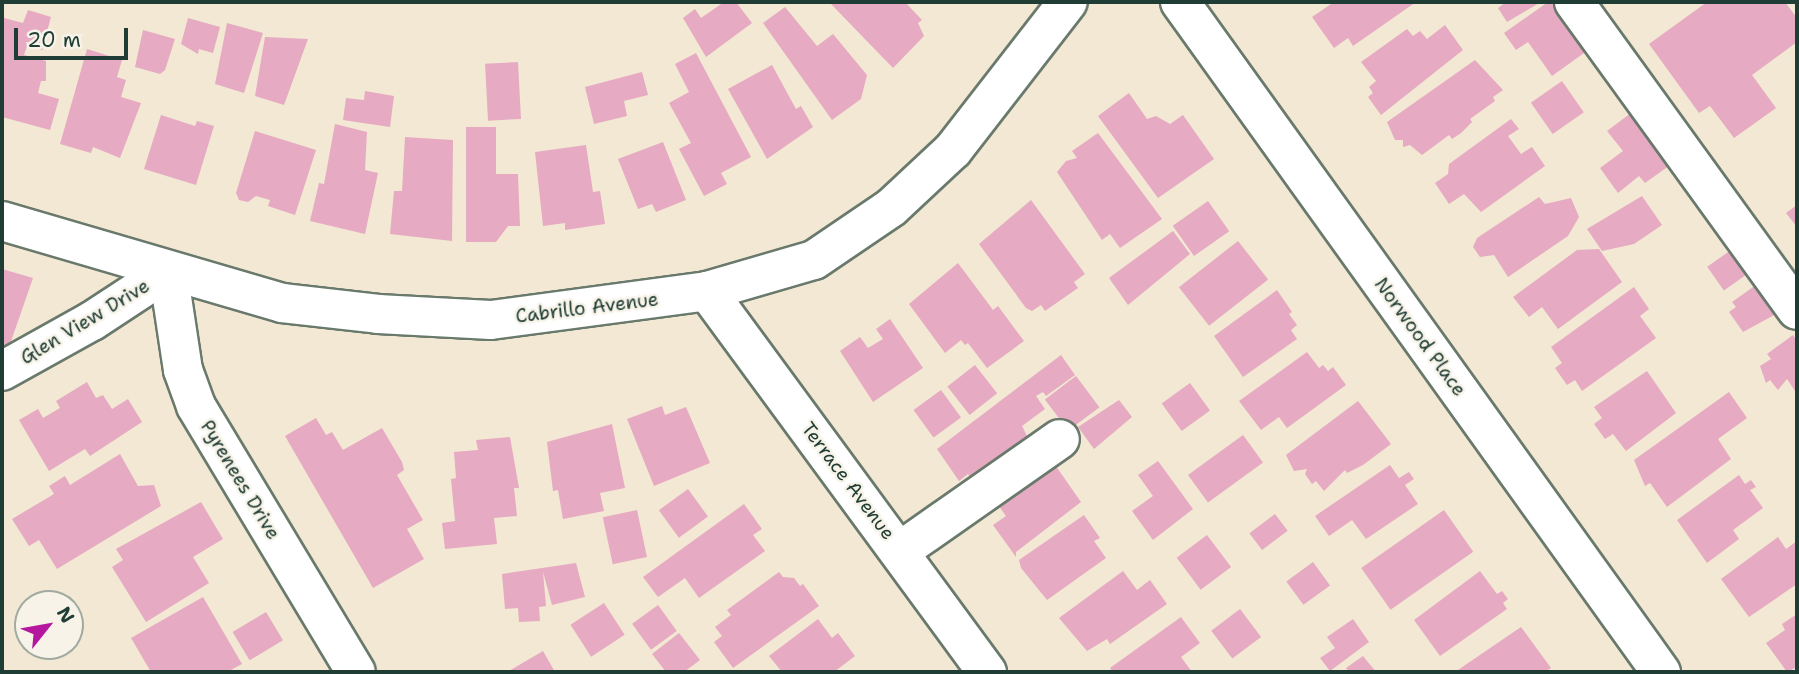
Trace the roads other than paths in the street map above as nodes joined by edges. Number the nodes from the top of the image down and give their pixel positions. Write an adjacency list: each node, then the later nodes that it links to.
1 (1068, 2): 6 (street, Cabrillo Avenue)
2 (1180, 2): 13 (street, Norwood Place)
3 (1574, 2): 7 (street)
4 (2, 221): 5 (street, Cabrillo Avenue)
5 (168, 271): 6 (street, Cabrillo Avenue); 8 (street, Glen View Drive); 11 (street, Pyrenees Drive)
6 (707, 291): 10 (street, Terrace Avenue)
7 (1797, 310)
8 (2, 371)
9 (1060, 439): 10 (street)
10 (900, 551): 12 (street, Terrace Avenue)
11 (356, 672)
12 (987, 672)
13 (1661, 672)

